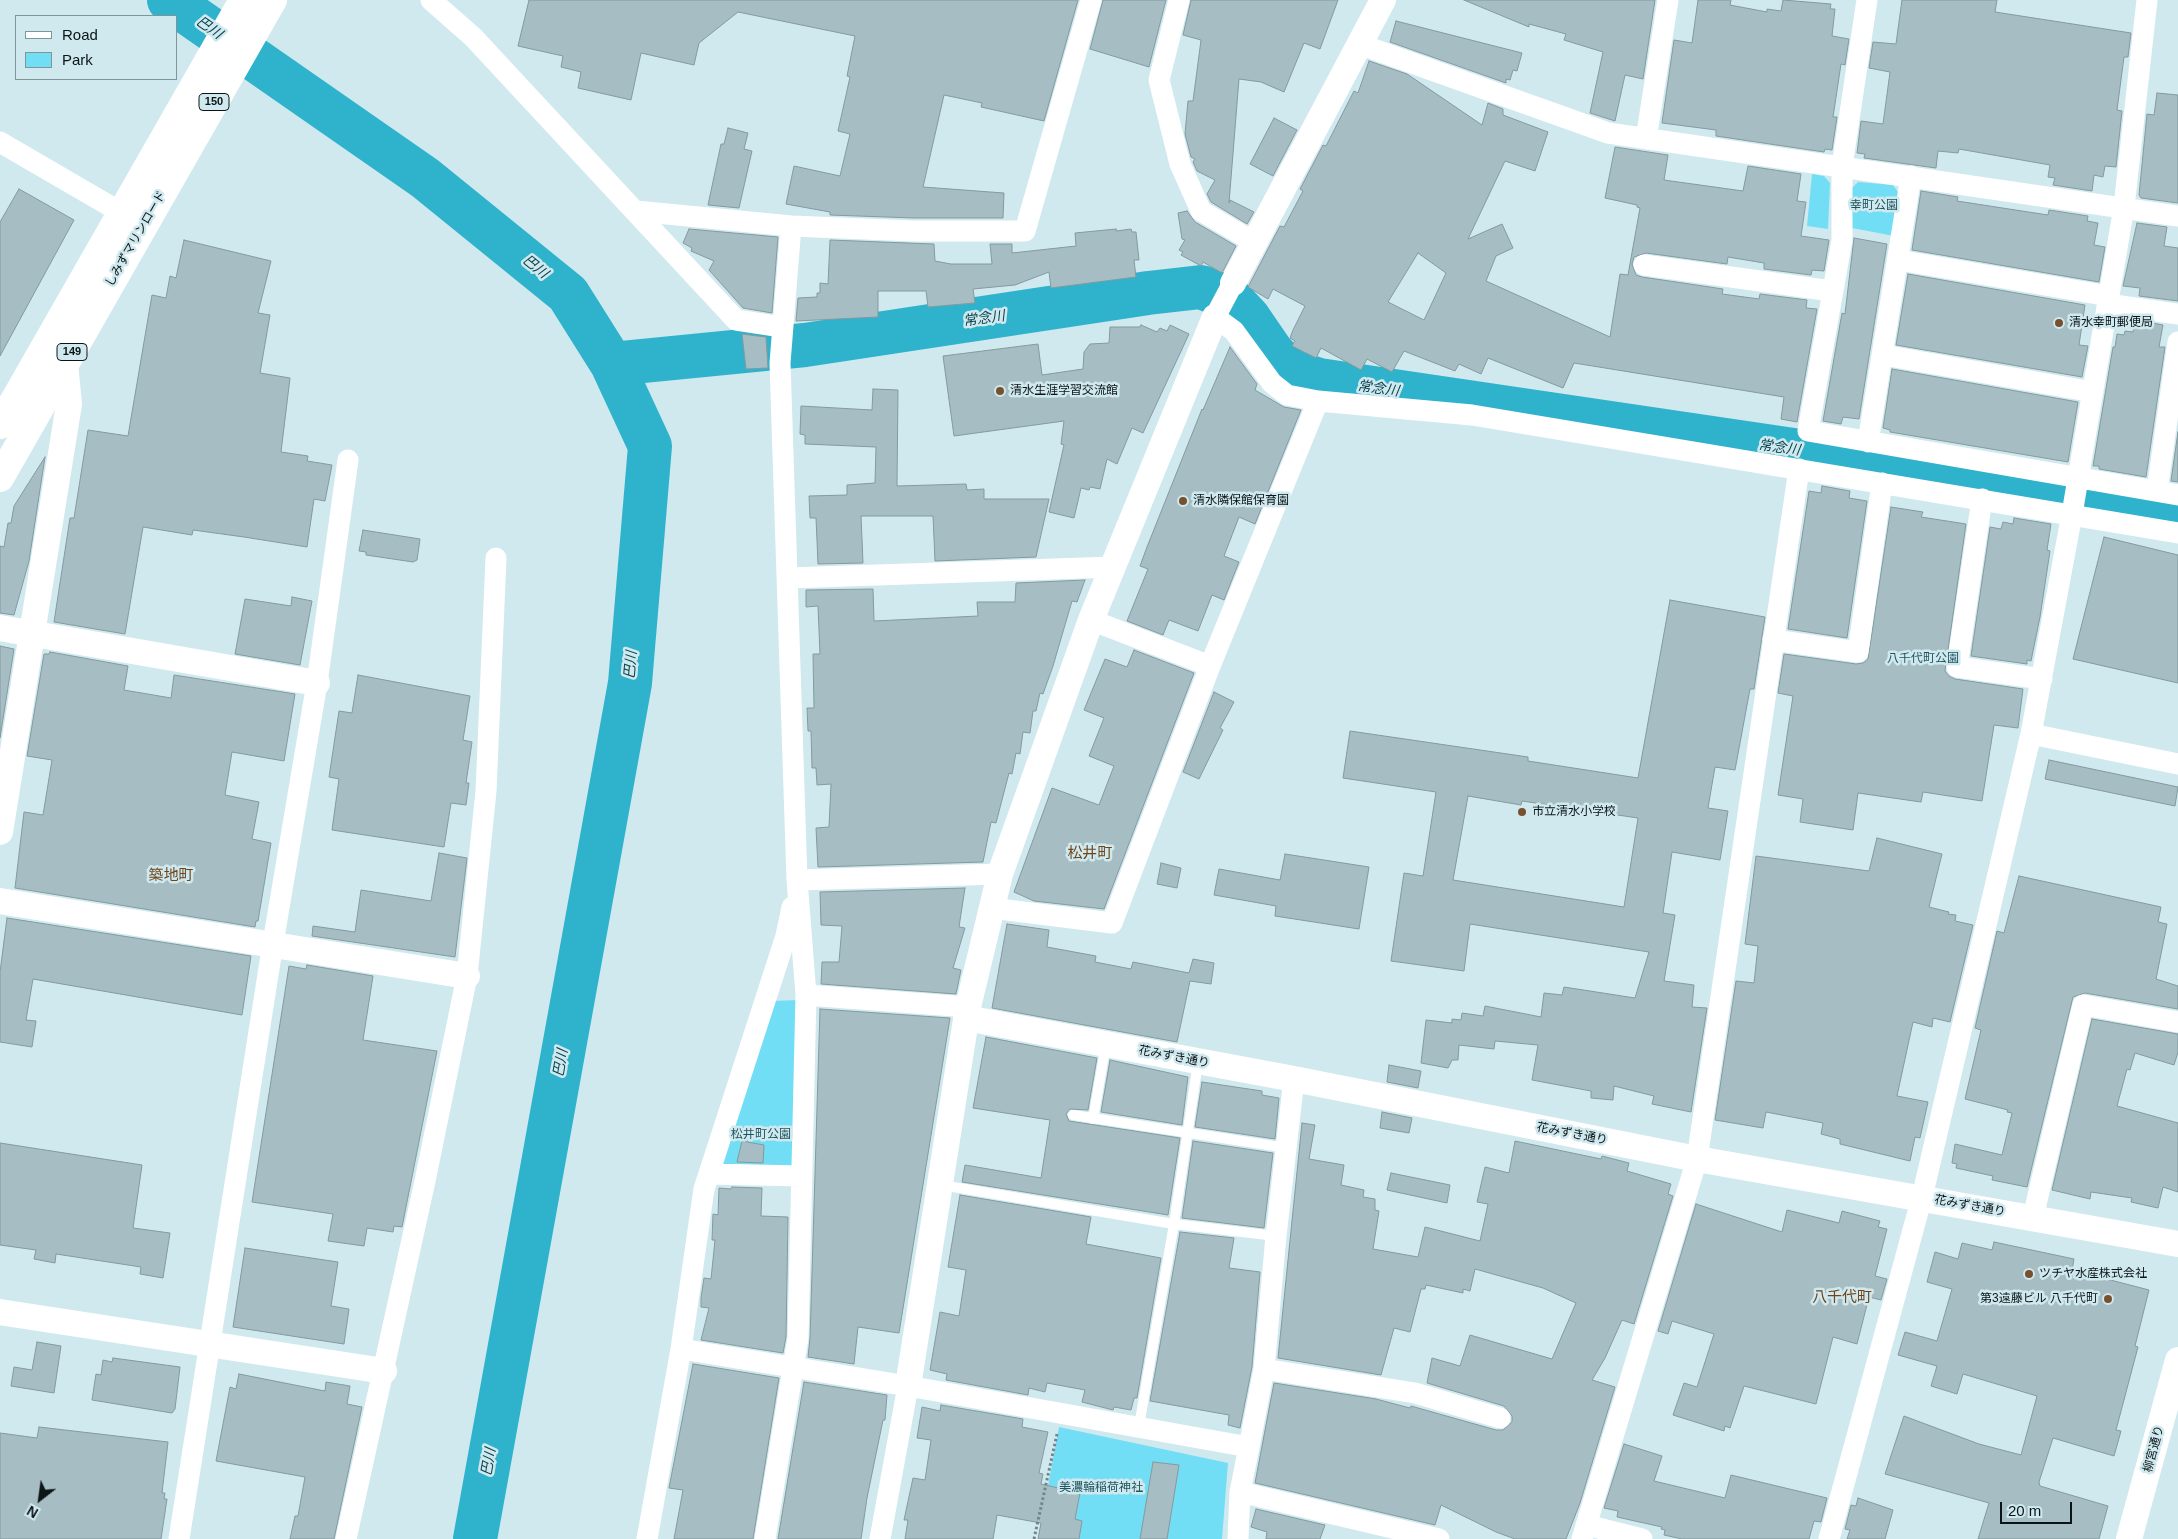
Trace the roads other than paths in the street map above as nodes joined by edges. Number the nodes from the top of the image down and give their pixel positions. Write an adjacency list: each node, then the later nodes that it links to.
1 (243, 0): 16 (highway, しみずマリンロード / 150)
2 (273, 0): 16 (highway, しみずマリンロード / 150)
3 (430, 0): 17 (street)
4 (1091, 0): 19 (street)
5 (1179, 0): 20 (street)
6 (1383, 0): 10 (street)
7 (1668, 0): 11 (street)
8 (1867, 0): 13 (street)
9 (2147, 0): 15 (street)
10 (1359, 44): 11 (street); 20 (street)
11 (1646, 138): 13 (street)
12 (0, 142): 16 (street)
13 (1842, 166): 14 (street); 24 (street)
14 (1911, 176): 15 (street); 21 (street)
15 (2124, 207): 18 (street); 25 (street)
16 (139, 208): 31 (highway, しみずマリンロード / 149)
17 (636, 211): 19 (street); 28 (street)
18 (2178, 216)
19 (791, 226): 28 (street)
20 (1254, 242): 23 (street)
21 (1898, 260): 25 (street); 30 (street)
22 (1644, 265): 24 (street)
23 (1233, 283): 27 (street)
24 (1832, 291): 35 (street)
25 (2108, 300): 26 (street); 32 (street)
26 (2178, 314)
27 (1215, 318): 33 (street); 47 (street)
28 (782, 327): 48 (street)
29 (2178, 342): 41 (street)
30 (1882, 355): 32 (street); 35 (street)
31 (54, 357): 34 (highway, しみずマリンロード / 149); 38 (highway, しみずマリンロード / 149); 51 (street)
32 (2093, 392): 39 (street)
33 (1318, 401): 37 (street); 53 (street)
34 (0, 425)
35 (1868, 442): 39 (street)
36 (348, 460): 55 (street)
37 (1799, 469): 40 (street); 52 (street)
38 (0, 478)
39 (2078, 479): 41 (street); 44 (street)
40 (1882, 483): 43 (street); 52 (street)
41 (2157, 491): 42 (street)
42 (2178, 494)
43 (1982, 499): 44 (street); 54 (street)
44 (2072, 514): 45 (street); 54 (street)
45 (2178, 534)
46 (496, 558): 64 (street)
47 (1113, 567): 48 (street); 49 (street)
48 (788, 578): 60 (street)
49 (1091, 620): 53 (street); 59 (street)
50 (0, 628): 51 (street)
51 (32, 634): 55 (street); 58 (street)
52 (1773, 640): 75 (street)
53 (1210, 666): 62 (street)
54 (2042, 679): 56 (street)
55 (317, 682): 63 (street)
56 (2031, 734): 57 (street); 79 (street)
57 (2178, 764)
58 (0, 832)
59 (1000, 874): 60 (street); 62 (street)
60 (797, 880): 65 (street); 76 (street)
61 (0, 901): 63 (street)
62 (992, 908): 66 (street)
63 (273, 943): 64 (street); 85 (street)
64 (466, 976): 90 (street)
65 (806, 995): 66 (street); 77 (street)
66 (967, 1012): 68 (street, 花みずき通り); 78 (street)
67 (2178, 1022): 80 (street)
68 (1106, 1044): 69 (street, 花みずき通り); 72 (lane)
69 (1198, 1062): 70 (street, 花みずき通り); 73 (lane)
70 (1294, 1079): 74 (street); 75 (street, 花みずき通り)
71 (1073, 1115): 72 (lane)
72 (1093, 1119): 73 (lane)
73 (1187, 1133): 74 (lane); 81 (lane)
74 (1286, 1148): 82 (street)
75 (1697, 1159): 79 (street, 花みずき通り); 96 (street)
76 (709, 1174): 77 (street); 86 (street)
77 (802, 1176): 88 (street)
78 (941, 1185): 81 (lane); 91 (street)
79 (1922, 1197): 80 (street, 花みずき通り); 105 (street)
80 (2033, 1217): 83 (street, 花みずき通り)
81 (1174, 1224): 82 (lane); 93 (lane)
82 (1276, 1236): 89 (street)
83 (2178, 1244)
84 (0, 1312): 85 (street)
85 (210, 1343): 90 (street); 98 (street)
86 (681, 1349): 88 (street); 100 (street)
87 (2178, 1360): 106 (street, 柳宮通り)
88 (793, 1369): 91 (street); 101 (street)
89 (1264, 1369): 92 (street); 94 (street)
90 (384, 1370): 99 (street)
91 (908, 1386): 93 (street); 102 (street)
92 (1500, 1418)
93 (1139, 1426): 94 (street)
94 (1250, 1447): 95 (street)
95 (1240, 1492): 97 (street); 103 (street)
96 (1584, 1532): 104 (street)
97 (1430, 1538)
98 (179, 1539)
99 (346, 1539)
100 (647, 1539)
101 (765, 1539)
102 (880, 1539)
103 (1238, 1539)
104 (1642, 1539)
105 (1829, 1539)
106 (2129, 1539)

